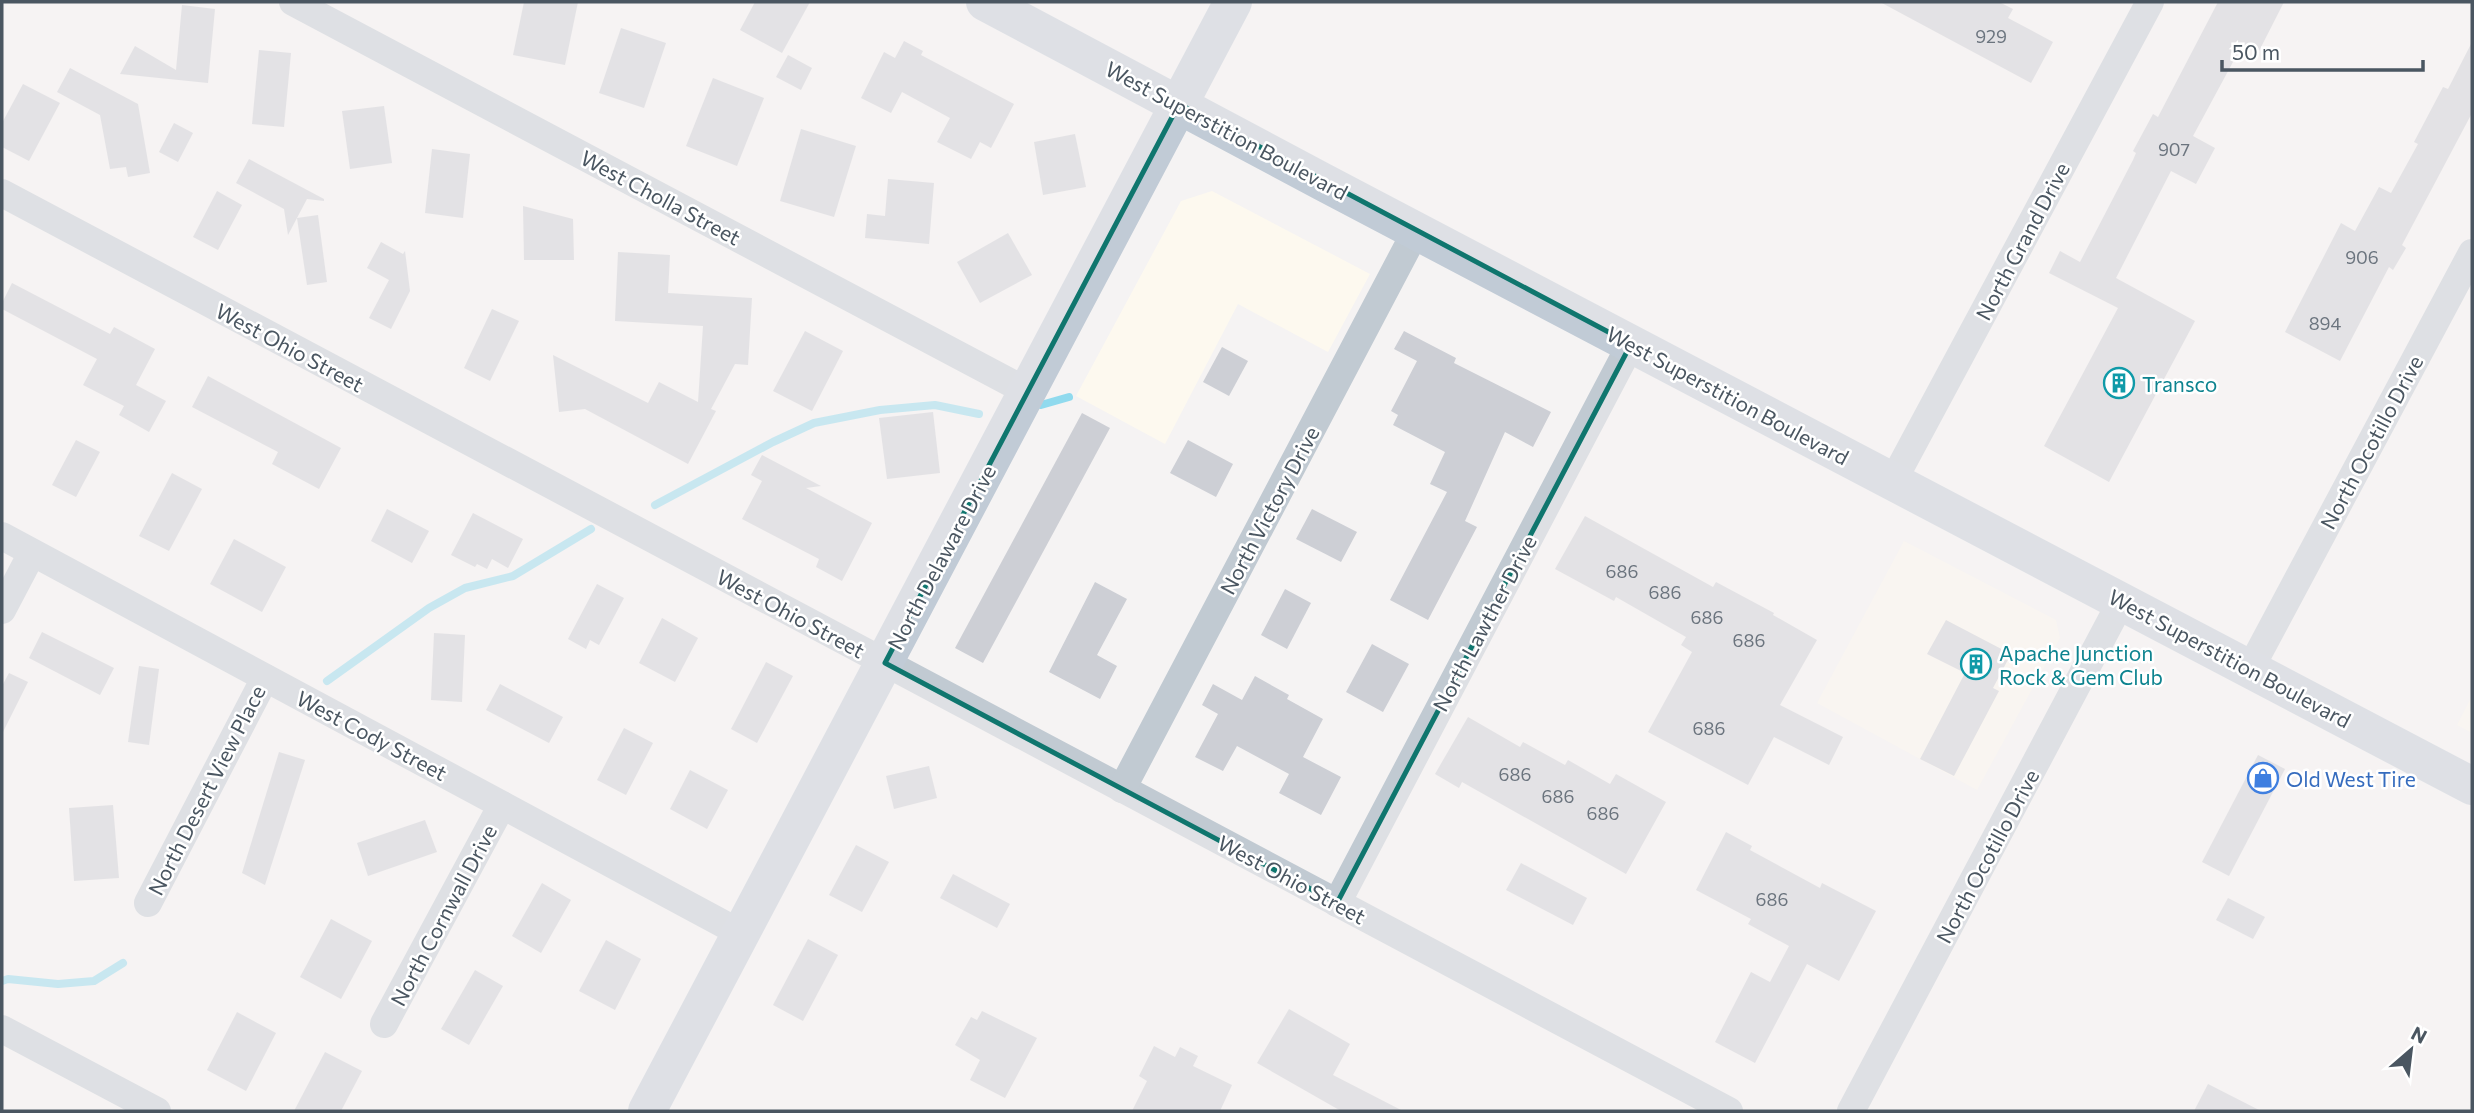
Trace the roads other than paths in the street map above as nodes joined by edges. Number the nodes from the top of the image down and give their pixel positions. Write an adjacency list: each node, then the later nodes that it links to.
1 (293, 2): 10 (street, West Cholla Street)
2 (985, 2): 5 (main road, West Superstition Boulevard)
3 (1233, 2): 5 (main road, North Delaware Drive)
4 (2150, 2): 11 (street, North Grand Drive)
5 (1179, 104): 7 (main road, West Superstition Boulevard); 10 (main road, North Delaware Drive)
6 (2, 193): 16 (street, West Ohio Street)
7 (1416, 231): 9 (main road, West Superstition Boulevard); 20 (street, North Victory Drive)
8 (2472, 253): 17 (street, North Ocotillo Drive)
9 (1631, 344): 11 (main road, West Superstition Boulevard); 23 (street, North Lawther Drive)
10 (1028, 392): 16 (main road, North Delaware Drive)
11 (1894, 481): 14 (main road, West Superstition Boulevard)
12 (2, 536): 13 (street, West Cody Street)
13 (32, 552): 15 (street); 18 (street, West Cody Street)
14 (2122, 600): 17 (main road, West Superstition Boulevard); 30 (street, North Ocotillo Drive)
15 (2, 610)
16 (885, 663): 20 (street, West Ohio Street); 24 (main road, North Delaware Drive)
17 (2250, 669): 19 (main road, West Superstition Boulevard)
18 (265, 678): 21 (street, West Cody Street); 22 (street, North Desert View Place)
19 (2472, 786)
20 (1122, 789): 23 (street, West Ohio Street)
21 (502, 805): 24 (street, West Cody Street); 25 (street, North Cornwall Drive)
22 (148, 903)
23 (1337, 903): 29 (street, West Ohio Street)
24 (742, 934): 28 (main road, North Delaware Drive)
25 (384, 1024)
26 (2, 1029): 27 (street)
27 (157, 1111)
28 (647, 1111)
29 (1729, 1111)
30 (1852, 1111)

